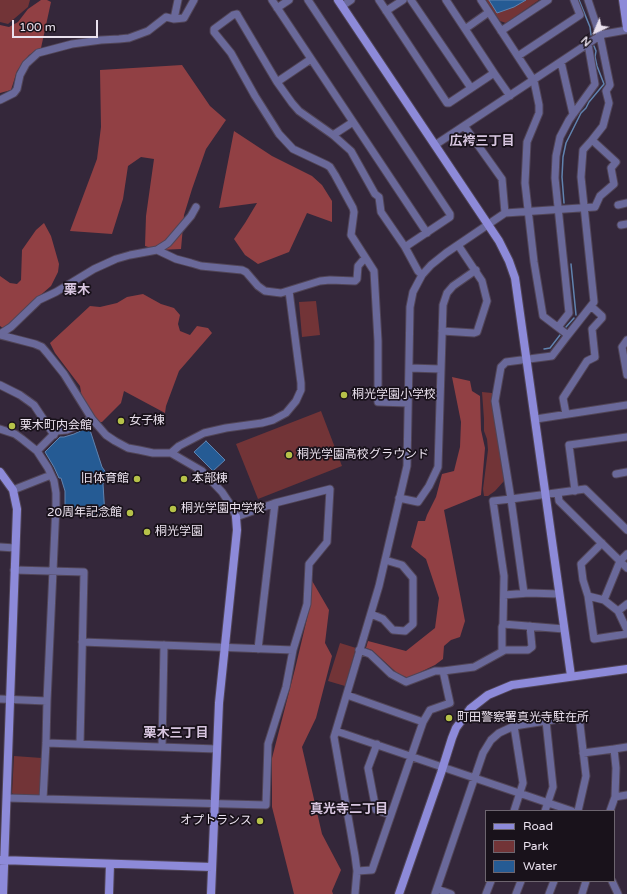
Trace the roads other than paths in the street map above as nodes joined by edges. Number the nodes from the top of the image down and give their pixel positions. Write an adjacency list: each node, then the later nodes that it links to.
1 (178, 0): 20 (street)
2 (194, 0): 20 (street)
3 (272, 0): 17 (street)
4 (289, 0): 17 (street)
5 (308, 0): 47 (street)
6 (351, 0): 16 (street)
7 (379, 0): 18 (street)
8 (403, 0): 18 (street)
9 (411, 0): 32 (street)
10 (446, 0): 21 (street)
11 (481, 0): 19 (street)
12 (548, 0): 23 (street)
13 (574, 0): 26 (street)
14 (588, 0): 24 (street)
15 (623, 0): 22 (street)
16 (340, 3): 40 (street)
17 (277, 8): 27 (street)
18 (386, 11): 32 (street)
19 (489, 12): 21 (street); 23 (street)
20 (174, 19): 34 (street)
21 (465, 29): 29 (street)
22 (627, 29): 24 (street)
23 (501, 30): 26 (street)
24 (600, 36): 25 (street); 39 (street)
25 (588, 44): 28 (street); 35 (street)
26 (518, 56): 30 (street)
27 (311, 59): 31 (street); 36 (street)
28 (561, 62): 30 (street); 35 (street)
29 (494, 73): 32 (street); 33 (street)
30 (534, 80): 33 (street); 44 (street)
31 (277, 82): 38 (street); 51 (street)
32 (471, 88)
33 (510, 96): 37 (street)
34 (0, 100)
35 (573, 114): 43 (street)
36 (353, 122): 38 (street); 47 (street)
37 (465, 127): 40 (street); 45 (street)
38 (333, 135): 49 (street)
39 (592, 140): 42 (street); 42 (street)
40 (435, 145): 46 (street)
41 (196, 207): 50 (street)
42 (584, 207): 43 (street); 55 (street)
43 (559, 209): 44 (street); 56 (street)
44 (528, 212): 45 (street); 56 (street)
45 (504, 213): 46 (street)
46 (488, 224): 48 (street); 61 (street)
47 (427, 233): 49 (street)
48 (458, 245): 52 (street); 53 (street)
49 (405, 247): 53 (street)
50 (157, 250): 54 (street); 58 (street)
51 (365, 258): 54 (street); 66 (street)
52 (476, 270): 57 (street); 57 (street)
53 (422, 275): 62 (street)
54 (289, 291): 75 (street)
55 (591, 306): 59 (street); 68 (street)
56 (558, 327): 59 (street)
57 (442, 331): 63 (street)
58 (0, 335): 70 (street)
59 (568, 335): 61 (street)
60 (627, 340): 64 (street)
61 (527, 358): 69 (street); 85 (street)
62 (409, 368): 63 (street); 66 (street)
63 (441, 369): 84 (street)
64 (627, 375)
65 (0, 385): 72 (street)
66 (408, 403): 84 (street)
67 (627, 405): 68 (street)
68 (566, 414): 69 (street)
69 (536, 419): 83 (street)
70 (92, 420): 72 (street); 75 (street)
71 (0, 428): 74 (street)
72 (54, 435): 74 (street)
73 (627, 437): 81 (street)
74 (36, 451): 79 (street)
75 (171, 453): 87 (street)
76 (0, 472): 80 (street)
77 (627, 472): 78 (street)
78 (616, 474)
79 (51, 475): 80 (street); 97 (street)
80 (13, 490): 91 (street)
81 (575, 491): 82 (street); 88 (street)
82 (558, 493): 83 (street); 89 (street)
83 (546, 495): 85 (street); 99 (street)
84 (399, 498): 93 (street)
85 (511, 500): 98 (street); 100 (street)
86 (275, 503): 87 (street); 114 (street); 115 (street)
87 (236, 517): 113 (street)
88 (627, 530)
89 (602, 543): 94 (street); 101 (street)
90 (0, 547): 91 (street)
91 (15, 548): 96 (street)
92 (627, 554): 94 (street)
93 (385, 560): 105 (street); 105 (street)
94 (620, 561): 95 (street); 102 (street)
95 (627, 568)
96 (14, 570): 97 (street); 123 (street)
97 (53, 572): 111 (street); 124 (street)
98 (524, 593): 99 (street); 100 (street)
99 (559, 594): 108 (street)
100 (504, 595): 106 (street)
101 (588, 596): 102 (street); 110 (street)
102 (604, 600): 104 (street)
103 (627, 604): 104 (street)
104 (618, 611): 109 (street)
105 (371, 614): 116 (street)
106 (504, 624): 107 (street); 117 (street)
107 (530, 626): 108 (street); 117 (street)
108 (564, 629): 120 (street)
109 (627, 630)
110 (627, 634)
111 (82, 642): 112 (street); 130 (street)
112 (164, 645): 113 (street); 132 (street)
113 (225, 648): 114 (street); 134 (street)
114 (258, 649): 115 (street)
115 (294, 650): 146 (street)
116 (359, 650): 119 (street); 121 (street)
117 (502, 651): 119 (street)
118 (627, 669): 120 (street)
119 (443, 670): 126 (street)
120 (571, 676): 138 (street)
121 (347, 695): 126 (street); 128 (street)
122 (0, 699): 123 (street)
123 (10, 700): 124 (street); 143 (street)
124 (46, 701): 129 (street)
125 (546, 721): 127 (street); 136 (street); 145 (street)
126 (423, 722): 137 (street)
127 (514, 726): 139 (street); 140 (street)
128 (336, 731): 131 (street); 156 (street)
129 (46, 744): 130 (street); 144 (street)
130 (80, 744): 132 (street)
131 (377, 744): 137 (street); 152 (street)
132 (162, 747): 134 (street)
133 (627, 747): 135 (street)
134 (217, 749): 146 (street)
135 (614, 749): 136 (street); 142 (street)
136 (583, 753): 150 (street)
137 (411, 756): 138 (street); 152 (street)
138 (443, 767): 139 (street); 166 (street)
139 (474, 778): 140 (street); 161 (street)
140 (520, 793): 145 (street); 147 (street)
141 (627, 795): 142 (street)
142 (615, 797): 151 (street)
143 (4, 798): 144 (street); 153 (street)
144 (44, 799): 146 (street)
145 (548, 803): 148 (street); 149 (street)
146 (214, 804): 155 (street)
147 (514, 810)
148 (545, 810)
149 (569, 810)
150 (578, 810)
151 (610, 810)
152 (390, 815): 156 (street)
153 (2, 860): 154 (street); 162 (street)
154 (110, 864): 155 (street); 163 (street)
155 (212, 867): 164 (street)
156 (357, 871): 165 (street)
157 (491, 882): 168 (street)
158 (521, 882): 169 (street)
159 (554, 882): 170 (street)
160 (586, 882): 171 (street)
161 (436, 891): 167 (street)
162 (3, 894)
163 (109, 894)
164 (211, 894)
165 (355, 894)
166 (399, 894)
167 (451, 894)
168 (486, 894)
169 (516, 894)
170 (549, 894)
171 (582, 894)

